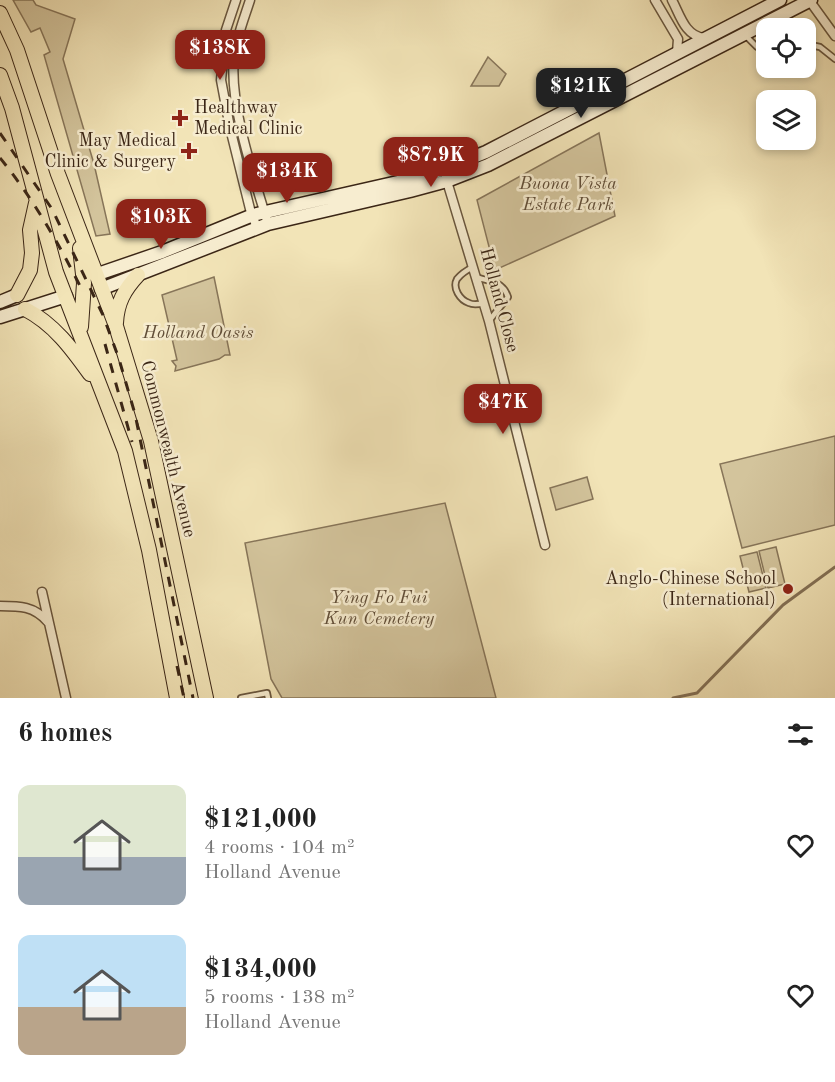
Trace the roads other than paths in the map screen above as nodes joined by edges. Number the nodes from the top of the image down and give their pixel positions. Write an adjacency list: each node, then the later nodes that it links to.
1 (236, 0): 18 (street)
2 (250, 0): 18 (street)
3 (655, 0): 13 (street)
4 (672, 0): 10 (street)
5 (780, 0): 10 (street)
6 (810, 0): 8 (street); 9 (street)
7 (0, 13): 23 (main road)
8 (744, 34): 11 (lane); 16 (street)
9 (835, 36)
10 (704, 38): 13 (street)
11 (756, 46)
12 (816, 46): 14 (lane)
13 (677, 52): 16 (street)
14 (835, 59)
15 (0, 75): 17 (main road)
16 (445, 175): 18 (street); 19 (street, Holland Close)
17 (36, 200): 20 (main road); 25 (main road)
18 (261, 220): 21 (street); 23 (street)
19 (474, 266): 22 (street, Holland Close); 28 (lane)
20 (56, 272): 23 (main road); 26 (main road)
21 (138, 275): 24 (street); 32 (main road)
22 (478, 278): 28 (street, Holland Close); 31 (lane)
23 (90, 279): 24 (main road); 26 (main road); 33 (main road)
24 (101, 290): 32 (main road, Commonwealth Avenue)
25 (17, 295): 27 (street)
26 (66, 296): 29 (street); 33 (main road)
27 (0, 302)
28 (484, 303): 31 (street, Holland Close)
29 (25, 309): 30 (street); 34 (main road)
30 (0, 317)
31 (489, 321): 35 (street, Holland Close)
32 (116, 326): 41 (main road, Commonwealth Avenue)
33 (81, 338): 34 (main road)
34 (102, 391): 40 (main road)
35 (545, 545)
36 (42, 592): 38 (street)
37 (0, 606): 38 (street)
38 (49, 623): 39 (street)
39 (66, 698)
40 (177, 698)
41 (206, 698)
42 (241, 698): 43 (lane)
43 (268, 698)

